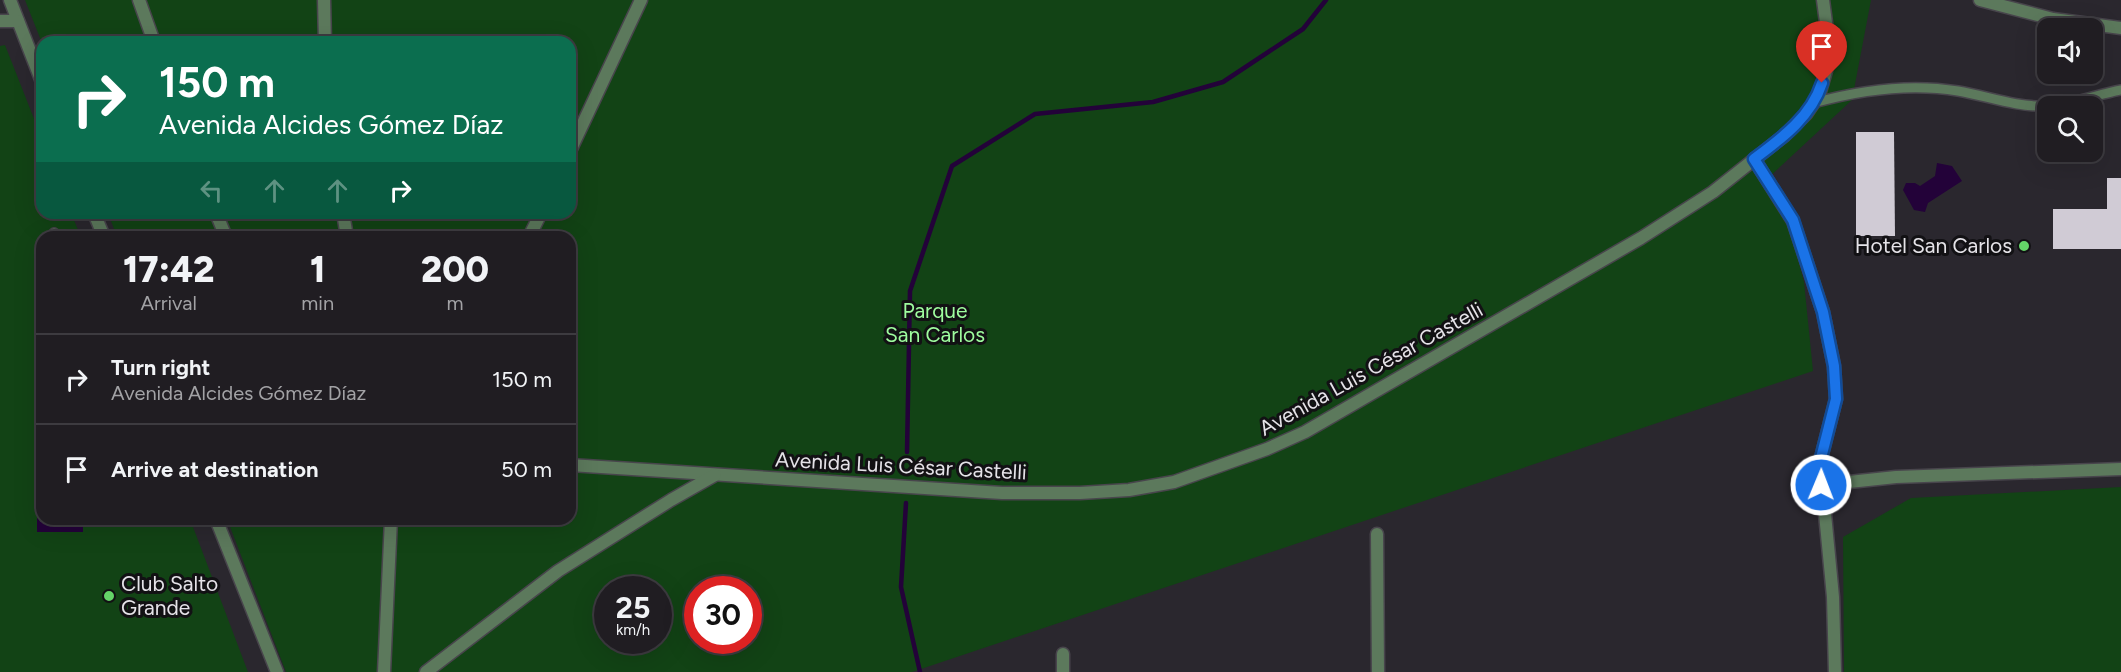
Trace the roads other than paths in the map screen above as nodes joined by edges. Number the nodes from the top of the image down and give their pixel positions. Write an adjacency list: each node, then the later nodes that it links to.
1 (10, 0): 8 (street)
2 (139, 0): 10 (street)
3 (324, 0): 11 (street)
4 (641, 0): 15 (street)
5 (1822, 0): 14 (street, Avenida Luis César Castelli)
6 (1980, 0): 9 (street)
7 (0, 21): 8 (street)
8 (18, 21): 12 (street)
9 (2121, 27)
10 (152, 36)
11 (325, 36)
12 (36, 67)
13 (2121, 90): 14 (lane)
14 (1813, 103): 16 (street, Avenida Luis César Castelli)
15 (576, 138)
16 (1754, 159): 19 (street, Avenida Luis César Castelli); 20 (street)
17 (576, 465): 19 (street, Avenida Luis César Castelli)
18 (2121, 469): 20 (street)
19 (716, 475): 27 (street)
20 (1821, 485): 30 (street)
21 (218, 525): 25 (street)
22 (391, 525): 26 (street)
23 (1377, 534): 29 (street)
24 (1063, 654): 28 (street)
25 (277, 672)
26 (384, 672)
27 (426, 672)
28 (1063, 672)
29 (1378, 672)
30 (1835, 672)

